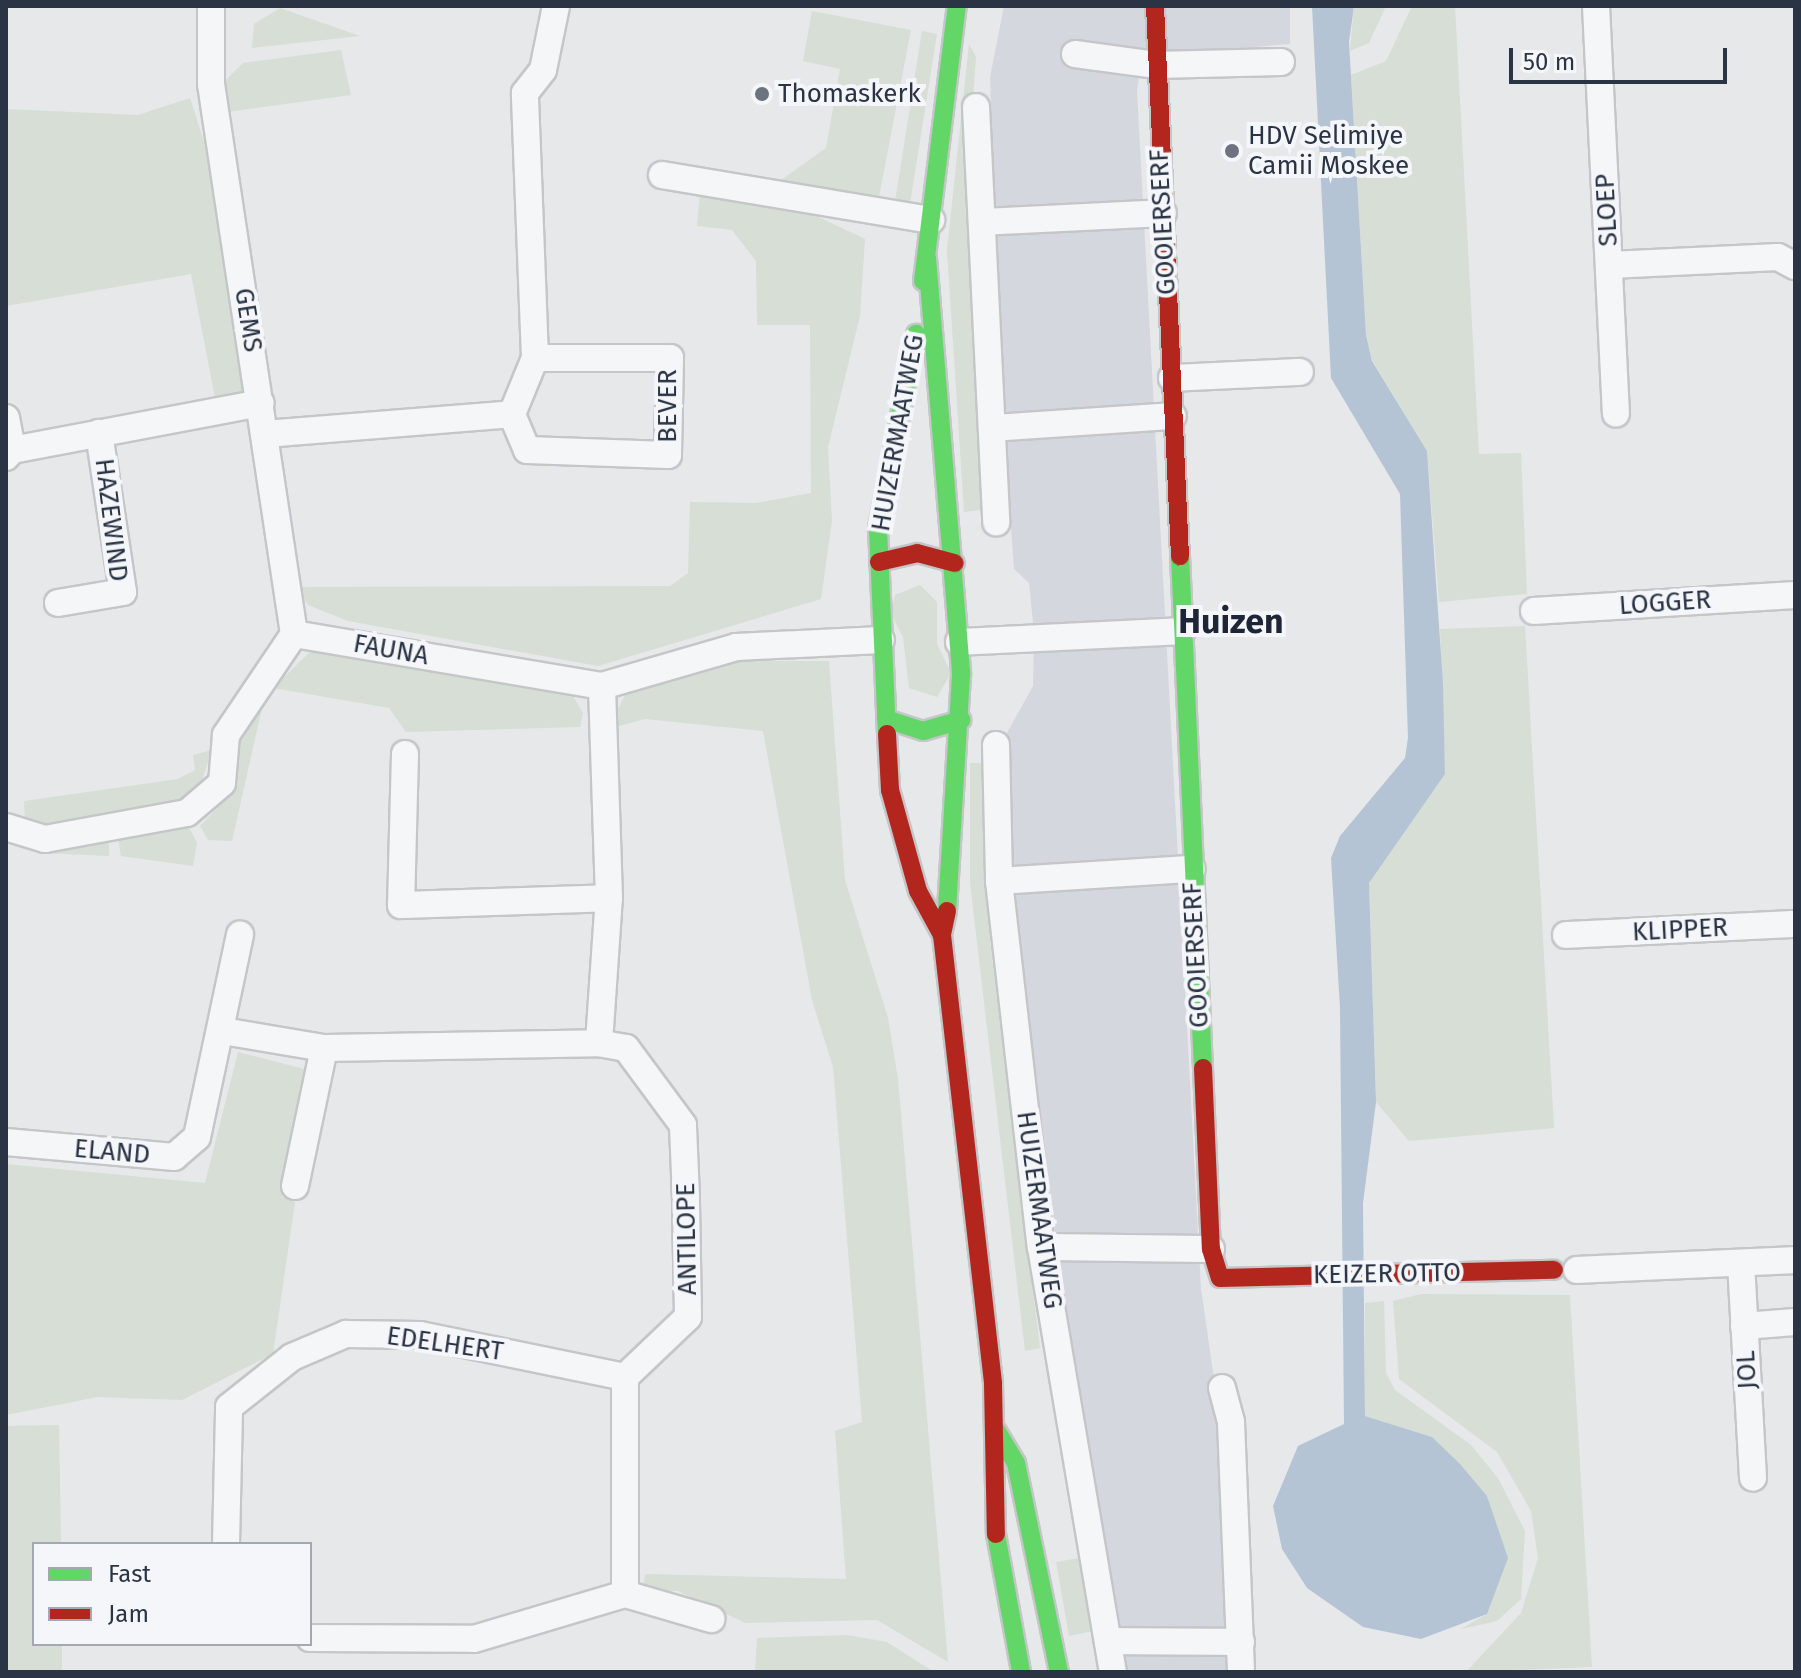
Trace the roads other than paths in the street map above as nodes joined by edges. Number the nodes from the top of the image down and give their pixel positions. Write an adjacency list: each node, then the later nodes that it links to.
1 (211, 6): 20 (street, GEMS)
2 (556, 6): 17 (street)
3 (957, 6): 12 (main road, HUIZERMAATWEG)
4 (1155, 6): 8 (main road, GOOIERSERF)
5 (1596, 6): 15 (street, SLOEP)
6 (1075, 54): 8 (street)
7 (1281, 62): 8 (street)
8 (1155, 65): 11 (main road, GOOIERSERF)
9 (976, 107): 13 (street)
10 (662, 175): 12 (street)
11 (1163, 213): 13 (street); 19 (main road, GOOIERSERF)
12 (931, 220): 14 (main road, HUIZERMAATWEG)
13 (982, 222): 25 (street)
14 (927, 258): 30 (main road, HUIZERMAATWEG); 31 (main road, HUIZERMAATWEG)
15 (1610, 265): 16 (street); 22 (street, SLOEP)
16 (1795, 266)
17 (535, 358): 21 (street); 21 (street, BEVER)
18 (1300, 372): 19 (street)
19 (1172, 378): 23 (main road, GOOIERSERF)
20 (261, 403): 26 (street, HAZEWIND); 27 (street, GEMS)
21 (512, 414): 27 (street)
22 (1616, 414)
23 (1173, 416): 25 (street); 35 (main road, GOOIERSERF)
24 (6, 418): 28 (street, HAZEWIND)
25 (992, 428): 29 (street)
26 (99, 433): 28 (street, HAZEWIND); 33 (street, HAZEWIND)
27 (265, 434): 36 (street, GEMS)
28 (9, 454)
29 (996, 523)
30 (879, 562): 31 (main road); 37 (main road, HUIZERMAATWEG)
31 (955, 563): 38 (main road, HUIZERMAATWEG)
32 (1795, 595): 34 (street, LOGGER)
33 (58, 603)
34 (1534, 611)
35 (1182, 631): 38 (street); 45 (main road, GOOIERSERF)
36 (294, 634): 39 (street, FAUNA); 44 (street)
37 (881, 640): 39 (street, FAUNA); 40 (main road, HUIZERMAATWEG)
38 (959, 642): 41 (main road, HUIZERMAATWEG)
39 (602, 686): 47 (street)
40 (886, 719): 41 (main road); 50 (main road, HUIZERMAATWEG)
41 (961, 720): 50 (main road, HUIZERMAATWEG)
42 (996, 745): 46 (street, HUIZERMAATWEG)
43 (405, 754): 47 (street)
44 (6, 827)
45 (1192, 869): 46 (street); 58 (main road, GOOIERSERF)
46 (999, 881): 57 (street, HUIZERMAATWEG)
47 (609, 898): 53 (street)
48 (1795, 924): 51 (street, KLIPPER)
49 (240, 935): 52 (street, ELAND)
50 (942, 935): 67 (main road, HUIZERMAATWEG)
51 (1566, 935)
52 (223, 1031): 54 (street); 55 (street, ELAND)
53 (599, 1043): 54 (street); 65 (street, ANTILOPE)
54 (324, 1048): 56 (street)
55 (6, 1142)
56 (295, 1186)
57 (1041, 1247): 58 (street); 73 (street, HUIZERMAATWEG)
58 (1211, 1249): 62 (main road, GOOIERSERF)
59 (1795, 1260): 60 (street)
60 (1741, 1263): 61 (street); 64 (street, JOL)
61 (1566, 1270): 62 (main road, KEIZER OTTO)
62 (1220, 1278)
63 (1795, 1322): 64 (street)
64 (1744, 1326): 68 (street, JOL)
65 (625, 1377): 69 (street, EDELHERT); 70 (street)
66 (1222, 1388): 74 (street)
67 (996, 1430): 75 (main road, HUIZERMAATWEG); 76 (main road, HUIZERMAATWEG)
68 (1753, 1478)
69 (226, 1542)
70 (625, 1594): 71 (street); 72 (street)
71 (711, 1619)
72 (312, 1638)
73 (1108, 1641): 74 (street); 77 (street, HUIZERMAATWEG)
74 (1241, 1642): 78 (street)
75 (1021, 1672)
76 (1059, 1672)
77 (1113, 1672)
78 (1241, 1672)

